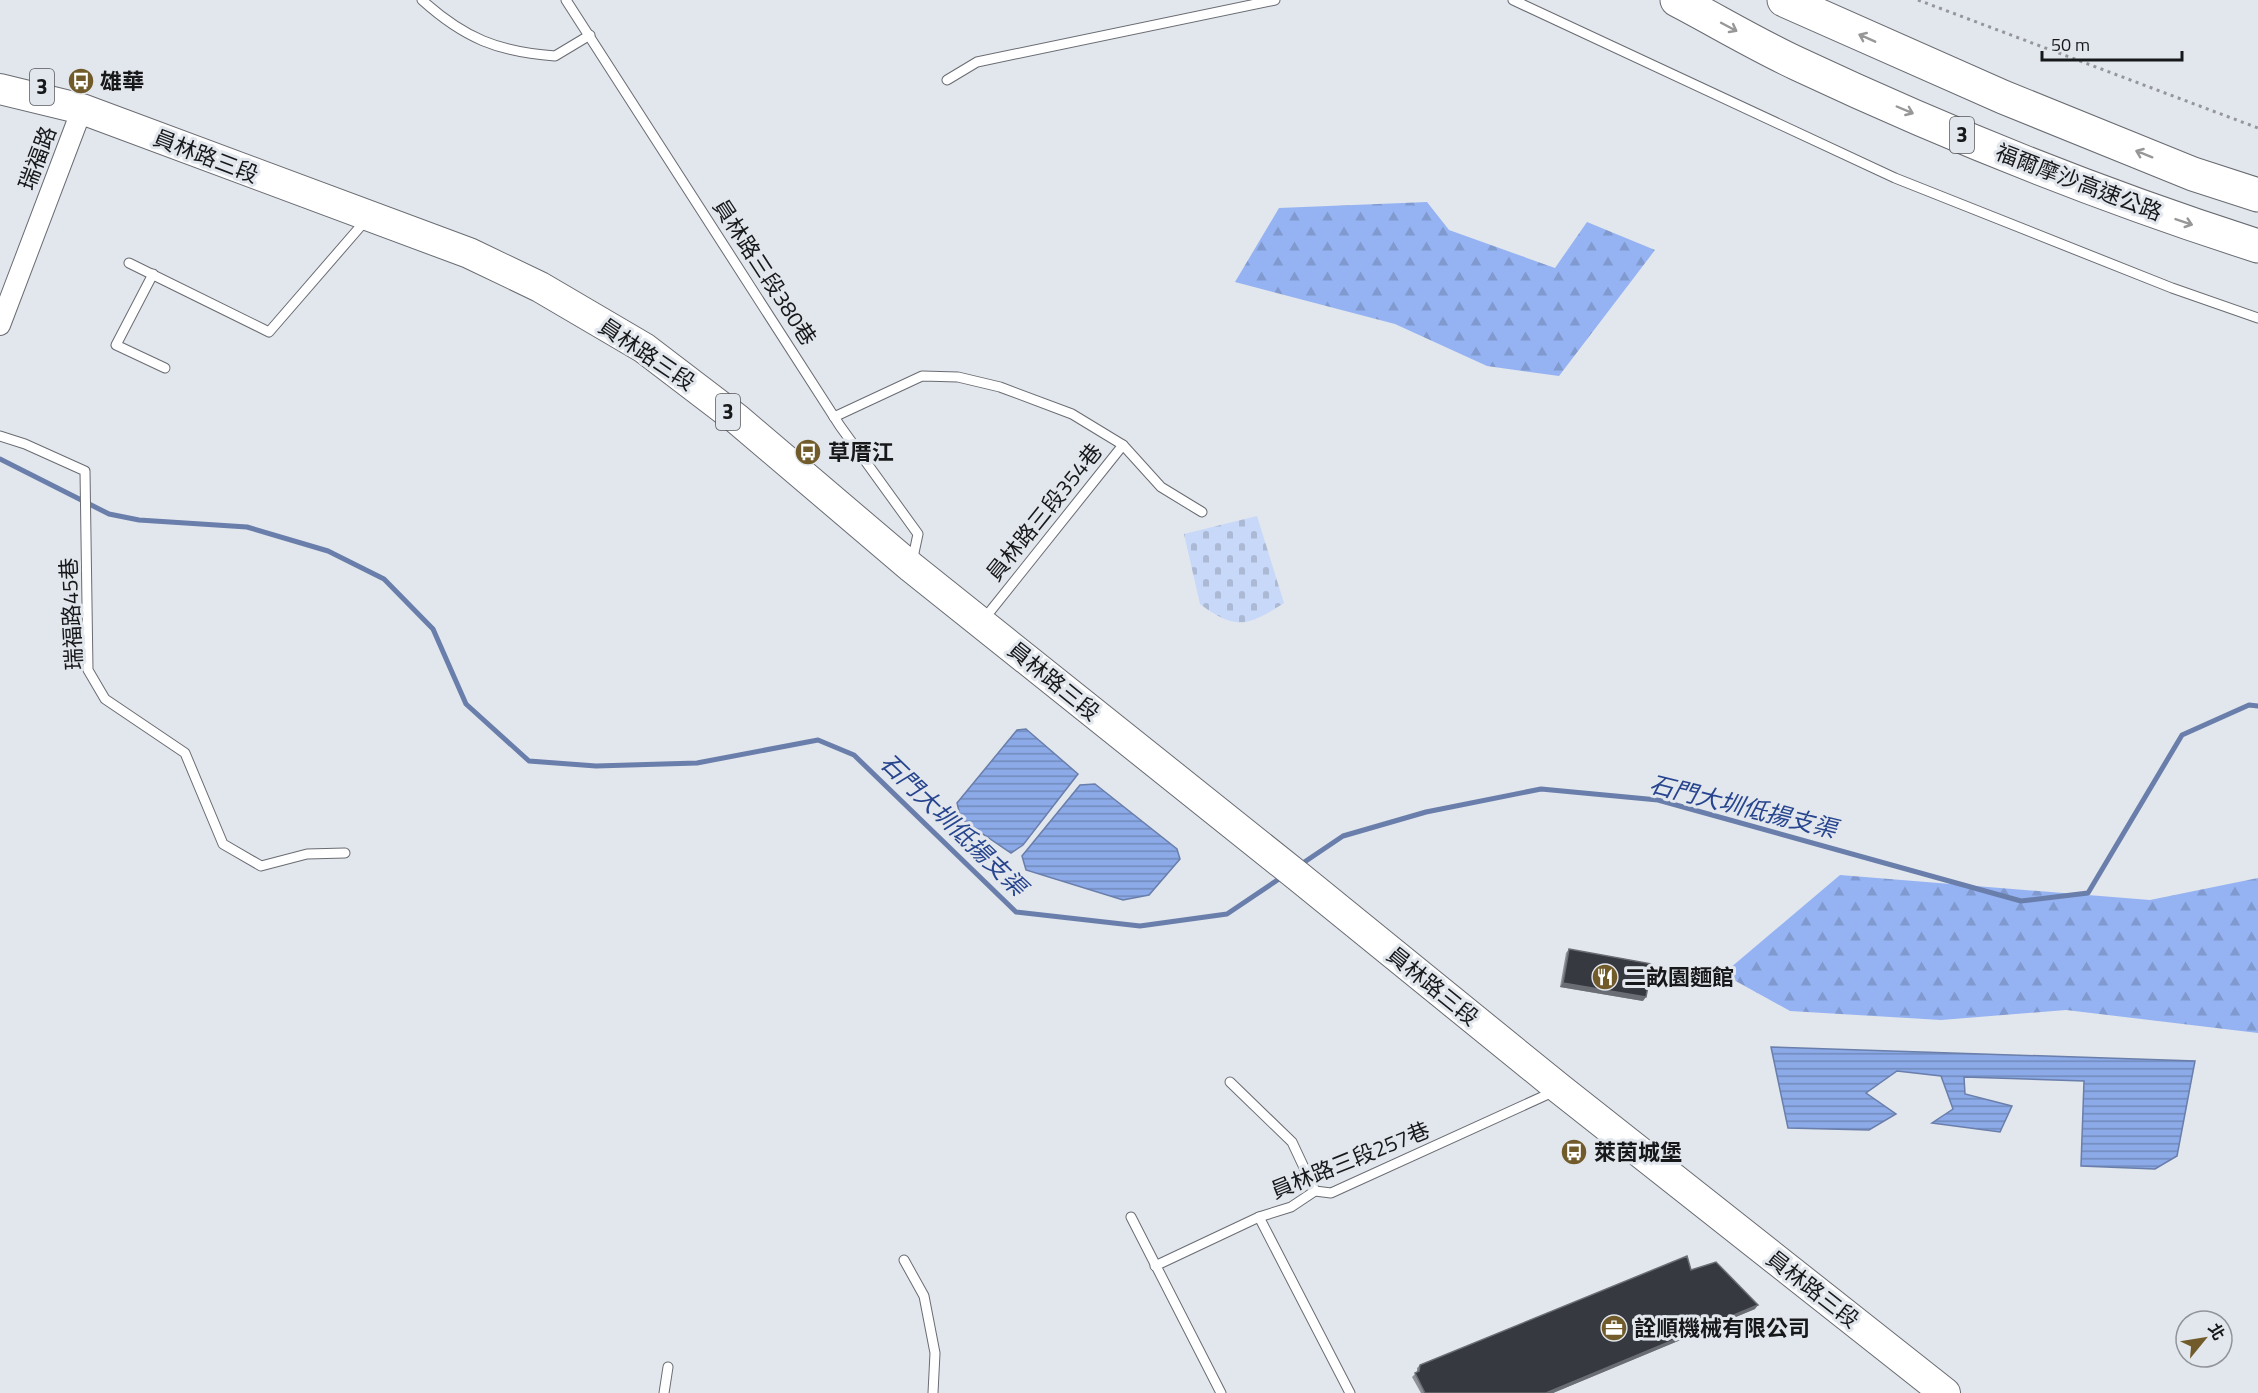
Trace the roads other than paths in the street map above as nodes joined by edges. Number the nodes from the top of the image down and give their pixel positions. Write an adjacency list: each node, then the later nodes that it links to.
1 (422, 0): 7 (lane)
2 (566, 0): 7 (lane, 員林路三段380巷)
3 (1275, 0): 9 (lane)
4 (1513, 0): 17 (lane)
5 (1677, 0): 14 (highway, 福爾摩沙高速公路 / 3, one-way to 14)
6 (1784, 0): 12 (highway, 3, one-way to 6)
7 (590, 36): 20 (lane, 員林路三段380巷)
8 (0, 68): 11 (main road, 員林路三段 / 3)
9 (947, 80)
10 (0, 89): 11 (main road, 員林路三段 / 3)
11 (82, 109): 13 (main road, 員林路三段 / 3); 18 (street, 瑞福路)
12 (2258, 195)
13 (368, 218): 16 (lane); 24 (main road, 員林路三段 / 3)
14 (2258, 246)
15 (129, 262): 16 (lane)
16 (153, 274): 19 (lane)
17 (2258, 318)
18 (0, 325)
19 (165, 368)
20 (834, 417): 22 (lane, 員林路三段354巷); 24 (lane, 員林路三段380巷)
21 (0, 436): 26 (lane, 瑞福路45巷)
22 (1123, 445): 23 (lane); 25 (lane, 員林路三段354巷)
23 (1202, 512)
24 (911, 567): 25 (main road, 員林路三段 / 3)
25 (981, 623): 28 (main road, 員林路三段 / 3)
26 (345, 853)
27 (1230, 1082): 29 (lane)
28 (1560, 1089): 29 (lane, 員林路三段257巷); 39 (main road, 員林路三段 / 3)
29 (1315, 1191): 31 (lane, 員林路三段257巷)
30 (1131, 1217): 33 (lane)
31 (1259, 1217): 33 (lane, 員林路三段257巷); 38 (lane)
32 (904, 1260): 36 (lane)
33 (1155, 1266): 37 (lane)
34 (668, 1367): 35 (lane)
35 (664, 1393)
36 (933, 1393)
37 (1221, 1393)
38 (1350, 1393)
39 (1945, 1393)

